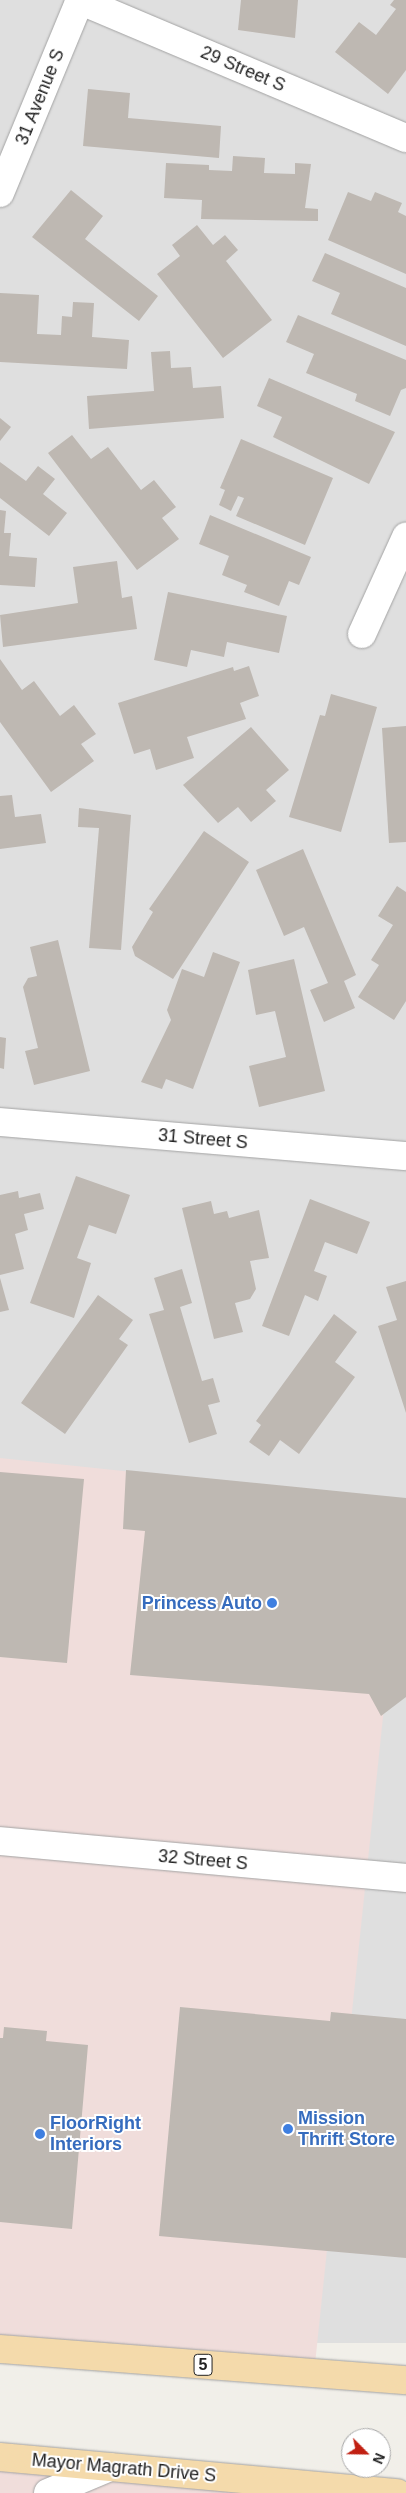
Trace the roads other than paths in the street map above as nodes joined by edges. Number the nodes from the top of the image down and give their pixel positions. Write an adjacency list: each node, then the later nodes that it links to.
1 (79, 0): 2 (street, 29 Street S); 3 (street, 31 Avenue S)
2 (406, 138)
3 (0, 193)
4 (406, 538): 5 (street)
5 (362, 634)
6 (0, 1122): 7 (street, 31 Street S)
7 (406, 1156)
8 (0, 1841): 9 (street, 32 Street S)
9 (406, 1878)
10 (0, 2349): 11 (main road, 5)
11 (406, 2380)
12 (0, 2457): 13 (main road, Mayor Magrath Drive S)
13 (110, 2467): 14 (street); 15 (main road, Mayor Magrath Drive S)
14 (48, 2493)
15 (397, 2493)

